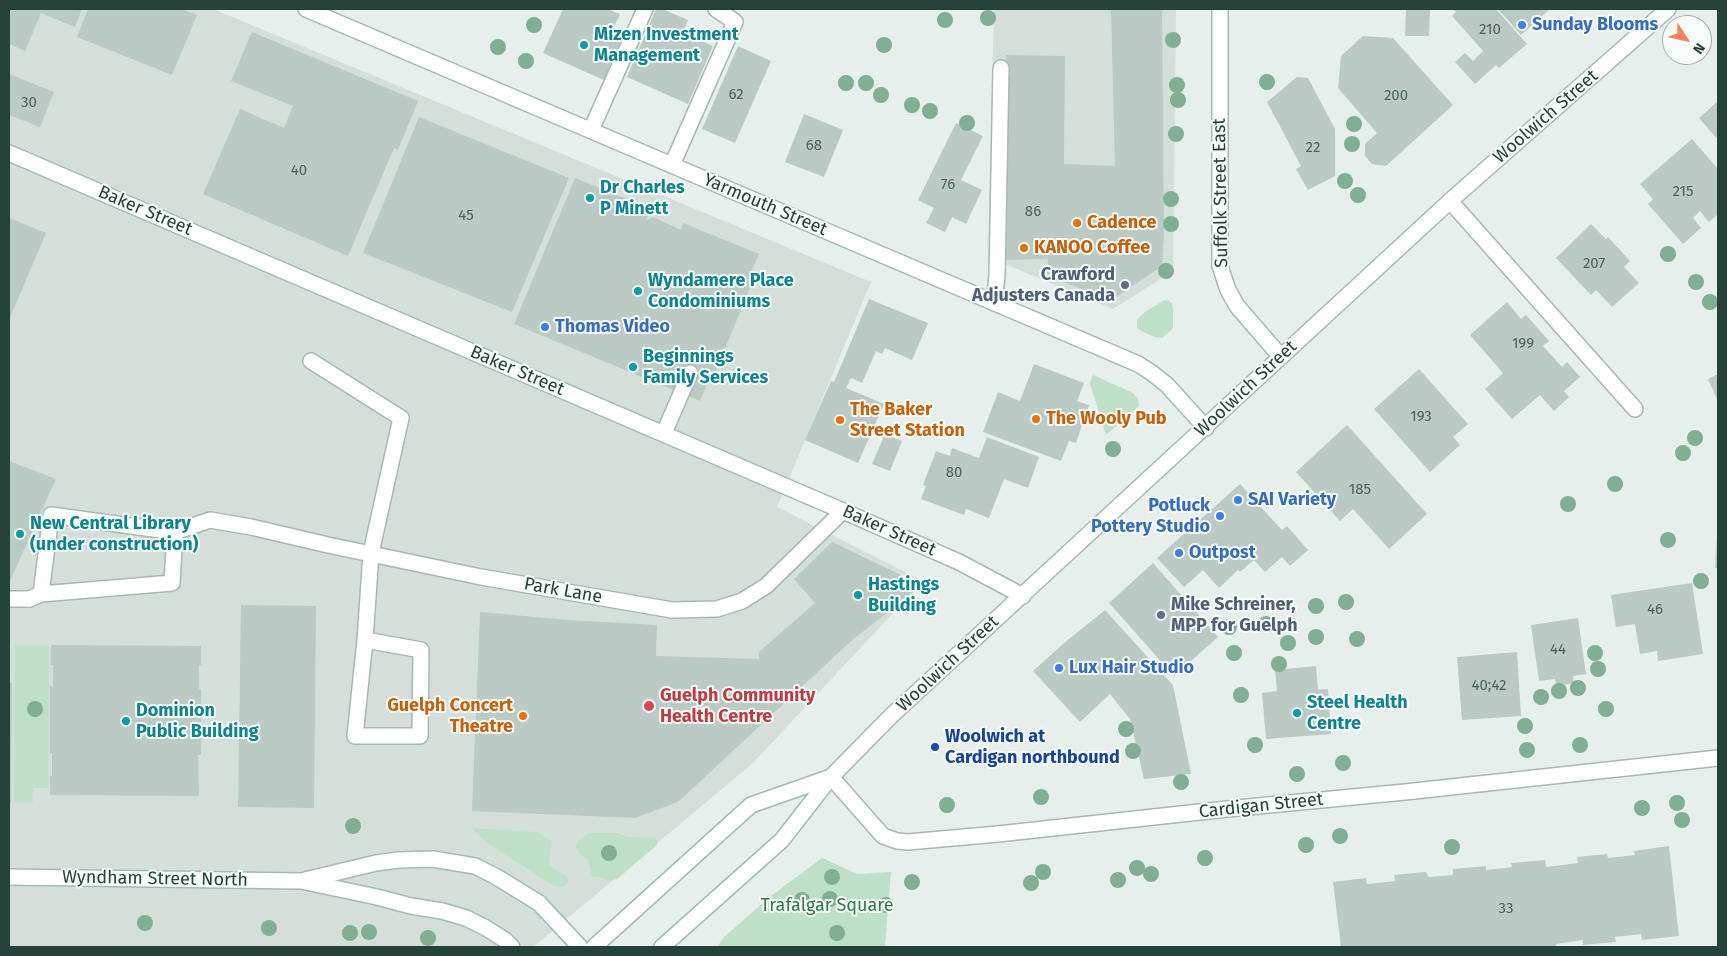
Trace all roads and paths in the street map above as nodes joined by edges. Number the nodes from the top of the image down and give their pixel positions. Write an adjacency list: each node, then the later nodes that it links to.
1 (306, 9): 7 (street, Yarmouth Street)
2 (645, 9): 7 (street)
3 (716, 9): 9 (street)
4 (1220, 9): 12 (street, Suffolk Street East)
5 (1668, 9): 10 (street, Woolwich Street)
6 (1001, 68): 11 (street)
7 (591, 130): 9 (street, Yarmouth Street)
8 (9, 153): 17 (street, Baker Street)
9 (672, 165): 11 (street, Yarmouth Street)
10 (1450, 201): 12 (street, Woolwich Street); 15 (street)
11 (994, 302): 16 (street, Yarmouth Street)
12 (1281, 357): 16 (street, Woolwich Street)
13 (310, 361): 20 (street)
14 (690, 373): 17 (street)
15 (1634, 409)
16 (1206, 428): 22 (street, Woolwich Street)
17 (664, 433): 18 (street, Baker Street)
18 (843, 511): 20 (street, Park Lane); 22 (street, Baker Street)
19 (175, 532): 20 (street, Park Lane); 21 (street); 21 (street)
20 (370, 554): 24 (street)
21 (35, 596): 23 (street)
22 (1023, 596): 26 (street, Woolwich Street)
23 (9, 599)
24 (365, 640): 24 (street)
25 (1718, 758): 26 (street, Cardigan Street)
26 (831, 777): 31 (street, Woolwich Street); 32 (street, Woolwich Street)
27 (9, 877): 28 (street, Wyndham Street North)
28 (301, 881): 29 (street, Wyndham Street North); 30 (street, Wyndham Street North)
29 (512, 947)
30 (580, 947)
31 (594, 947)
32 (662, 947)

